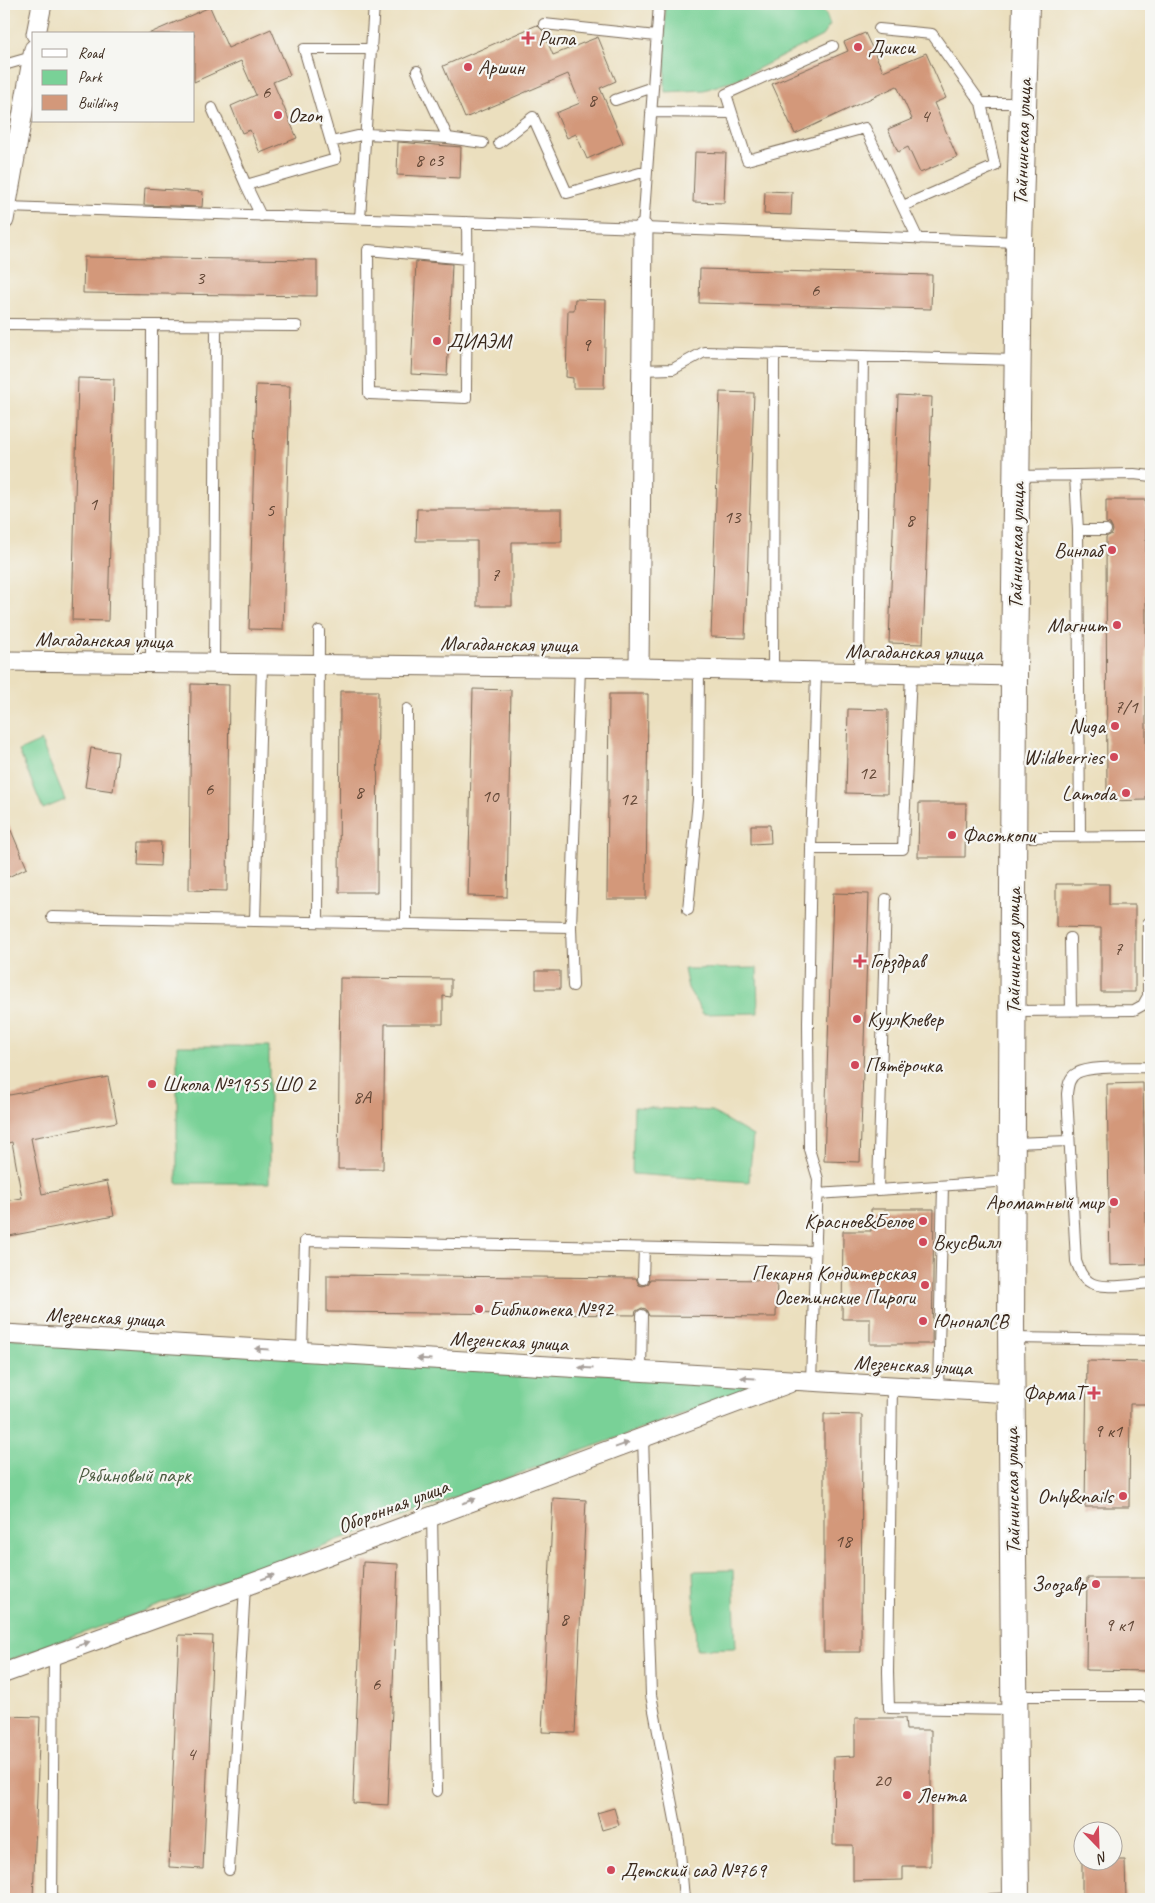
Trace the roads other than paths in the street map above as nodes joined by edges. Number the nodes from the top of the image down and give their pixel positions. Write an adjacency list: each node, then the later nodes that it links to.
1 (42, 4): 7 (street)
2 (374, 4): 10 (lane)
3 (660, 4): 8 (lane)
4 (1026, 4): 18 (main road, Тайнинская улица)
5 (544, 24): 8 (lane)
6 (879, 29): 17 (lane)
7 (36, 32)
8 (656, 36): 15 (lane)
9 (833, 46): 21 (lane)
10 (372, 48): 22 (lane); 25 (lane)
11 (32, 53): 13 (lane)
12 (32, 57): 23 (street)
13 (4, 65)
14 (417, 71): 24 (lane)
15 (653, 87): 16 (lane); 20 (lane)
16 (615, 100)
17 (981, 103): 18 (lane); 30 (lane)
18 (1024, 103): 37 (main road, Тайнинская улица)
19 (212, 108): 29 (lane)
20 (651, 112): 21 (lane); 28 (lane)
21 (732, 113): 30 (lane)
22 (366, 134): 24 (lane); 25 (lane); 33 (lane)
23 (11, 138): 31 (street)
24 (448, 138): 26 (lane)
25 (331, 142): 29 (lane)
26 (483, 143)
27 (499, 143): 28 (lane)
28 (647, 171): 35 (lane)
29 (246, 185): 32 (lane)
30 (903, 206): 36 (lane)
31 (5, 214): 32 (lane)
32 (261, 216): 33 (lane)
33 (360, 219): 34 (lane)
34 (467, 222): 35 (lane); 38 (lane)
35 (643, 228): 36 (lane); 46 (street)
36 (918, 238): 37 (lane)
37 (1019, 242): 45 (main road, Тайнинская улица)
38 (467, 259): 38 (lane)
39 (4, 324): 40 (lane)
40 (152, 325): 41 (lane); 54 (lane)
41 (216, 326): 42 (lane); 55 (lane)
42 (297, 326)
43 (774, 354): 44 (lane); 46 (lane); 61 (lane)
44 (863, 356): 45 (lane); 63 (lane)
45 (1018, 360): 47 (main road, Тайнинская улица)
46 (641, 370): 59 (street)
47 (1016, 476): 48 (lane); 65 (main road, Тайнинская улица)
48 (1075, 476): 49 (lane); 50 (lane)
49 (1151, 476)
50 (1078, 530): 51 (lane); 69 (lane)
51 (1106, 530)
52 (319, 631): 57 (lane)
53 (4, 661): 54 (street, Магаданская улица)
54 (151, 663): 55 (street, Магаданская улица)
55 (214, 664): 56 (street, Магаданская улица)
56 (262, 664): 57 (street, Магаданская улица); 74 (lane)
57 (320, 665): 58 (street, Магаданская улица); 75 (lane)
58 (580, 668): 59 (street, Магаданская улица); 78 (lane)
59 (639, 668): 60 (street, Магаданская улица)
60 (699, 669): 61 (street, Магаданская улица); 72 (lane)
61 (773, 671): 62 (street, Магаданская улица)
62 (816, 672): 63 (street, Магаданская улица); 70 (lane)
63 (859, 673): 64 (street, Магаданская улица)
64 (911, 674): 65 (street, Магаданская улица); 70 (lane)
65 (1014, 676): 68 (main road, Тайнинская улица)
66 (408, 709): 76 (lane)
67 (1151, 836): 69 (lane)
68 (1014, 837): 69 (lane); 81 (main road, Тайнинская улица)
69 (1080, 837)
70 (811, 849): 89 (lane)
71 (886, 899): 88 (lane)
72 (688, 910)
73 (52, 917): 74 (lane)
74 (255, 920): 75 (lane)
75 (318, 922): 76 (lane)
76 (406, 923): 78 (lane)
77 (1148, 924): 82 (lane)
78 (571, 926): 80 (lane)
79 (1070, 938): 82 (lane)
80 (573, 986)
81 (1012, 1011): 82 (lane); 85 (main road, Тайнинская улица)
82 (1071, 1011)
83 (1151, 1067): 84 (lane)
84 (1069, 1141): 85 (lane); 93 (lane)
85 (1012, 1142): 86 (main road, Тайнинская улица)
86 (1012, 1180): 87 (lane); 96 (main road, Тайнинская улица)
87 (943, 1186): 88 (lane); 102 (lane)
88 (878, 1190): 89 (lane)
89 (817, 1194): 91 (lane)
90 (644, 1248): 91 (lane); 92 (lane); 98 (lane)
91 (815, 1251): 100 (lane)
92 (643, 1278)
93 (1151, 1283)
94 (642, 1315): 99 (lane)
95 (4, 1334): 98 (street, Мезенская улица, one-way to 95)
96 (1011, 1338): 97 (lane); 103 (main road, Тайнинская улица)
97 (1151, 1340)
98 (302, 1351): 99 (street, Мезенская улица, one-way to 98)
99 (641, 1371): 100 (street, Мезенская улица, one-way to 99)
100 (804, 1381): 101 (street, Мезенская улица); 104 (street, Оборонная улица)
101 (892, 1386): 102 (street, Мезенская улица); 110 (lane)
102 (938, 1389): 103 (street, Мезенская улица)
103 (1011, 1393): 110 (main road, Тайнинская улица)
104 (643, 1437): 105 (street, Оборонная улица, one-way to 104); 114 (lane)
105 (432, 1515): 106 (street, Оборонная улица, one-way to 105); 111 (lane)
106 (245, 1586): 107 (street, Оборонная улица, one-way to 106); 112 (lane)
107 (54, 1655): 108 (street, Оборонная улица); 113 (lane)
108 (4, 1673)
109 (1151, 1702): 110 (lane)
110 (1014, 1703): 115 (main road, Тайнинская улица)
111 (437, 1791)
112 (229, 1870)
113 (52, 1899)
114 (684, 1899)
115 (1008, 1899)

